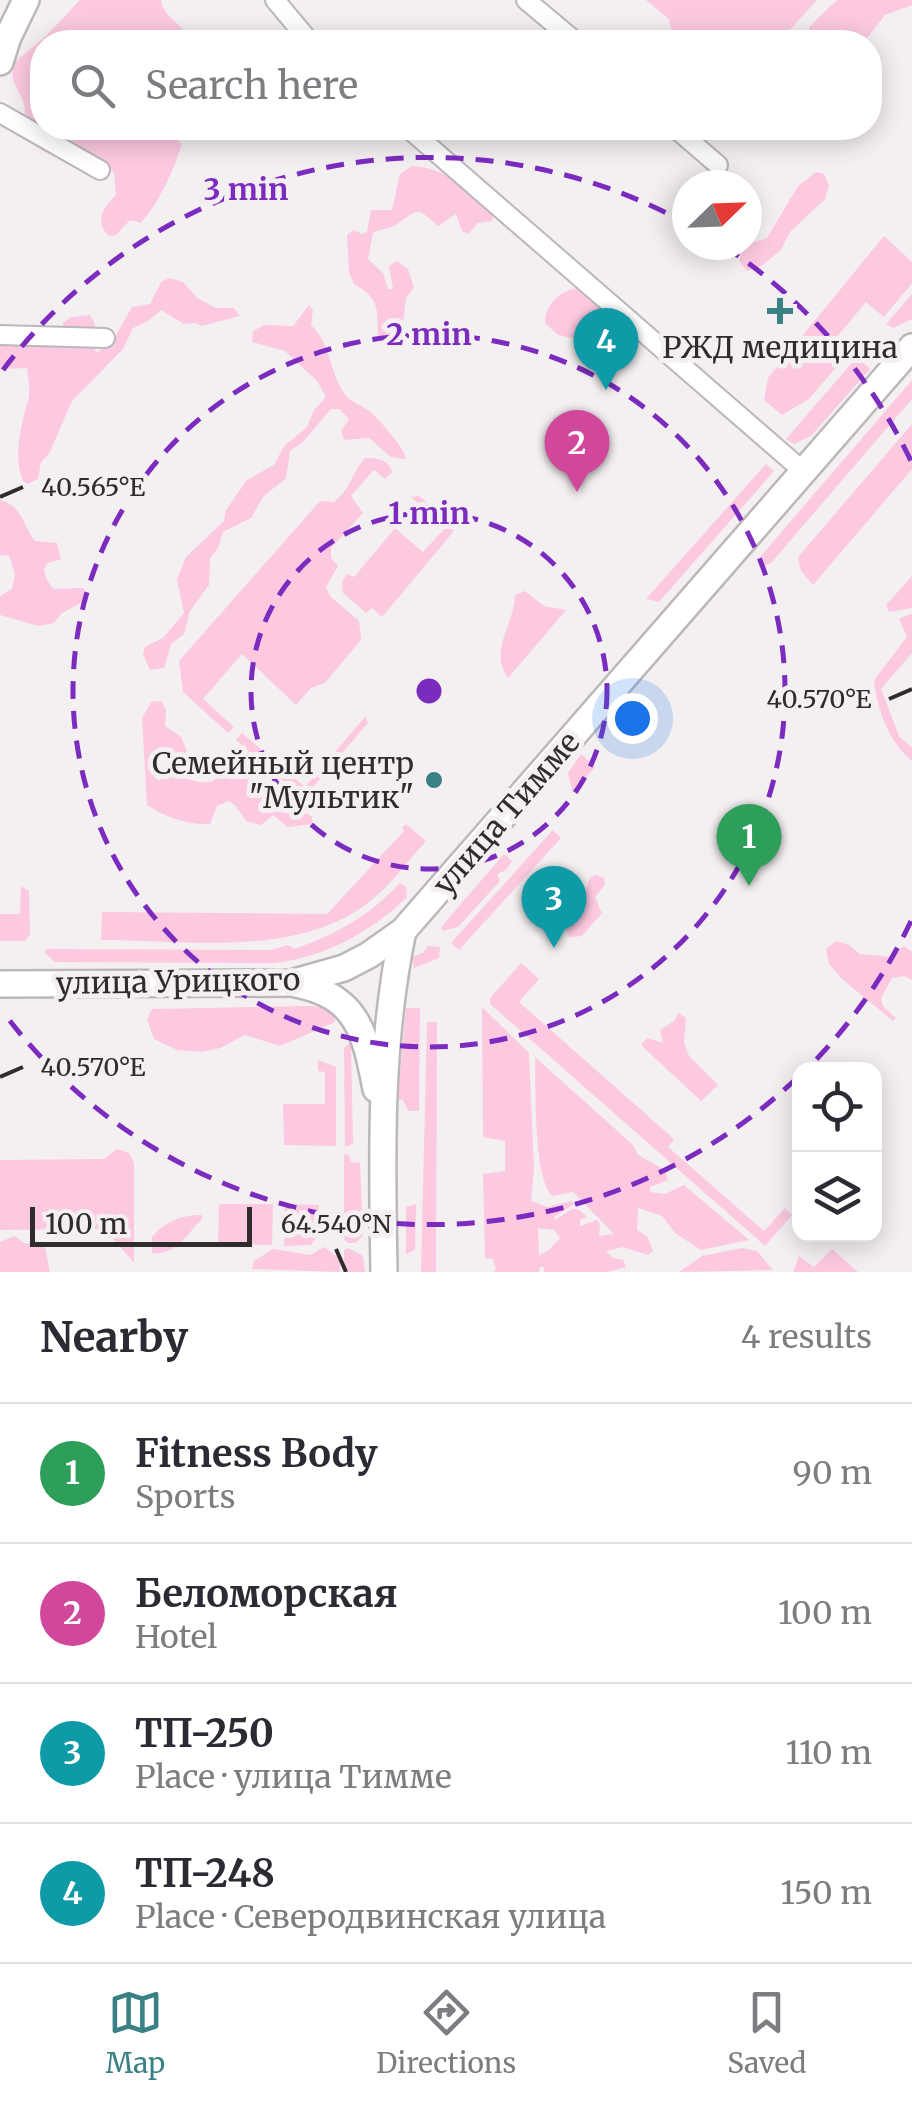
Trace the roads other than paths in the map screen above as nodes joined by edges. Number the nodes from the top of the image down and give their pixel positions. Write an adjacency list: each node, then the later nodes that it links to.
1 (26, 0): 6 (main road)
2 (276, 0): 4 (street)
3 (526, 0): 5 (street)
4 (300, 30)
5 (562, 30)
6 (0, 62)
7 (0, 113): 8 (street)
8 (30, 130)
9 (47, 140): 13 (street)
10 (422, 140): 17 (street)
11 (689, 140): 12 (street)
12 (718, 165)
13 (100, 170)
14 (0, 336): 15 (street)
15 (105, 338)
16 (912, 347): 17 (main road, улица Тимме)
17 (803, 471): 18 (main road, улица Тимме)
18 (403, 931): 19 (main road, улица Урицкого); 21 (main road)
19 (291, 983): 20 (main road, улица Урицкого); 21 (main road)
20 (0, 984)
21 (381, 1115): 22 (main road)
22 (384, 1272)

